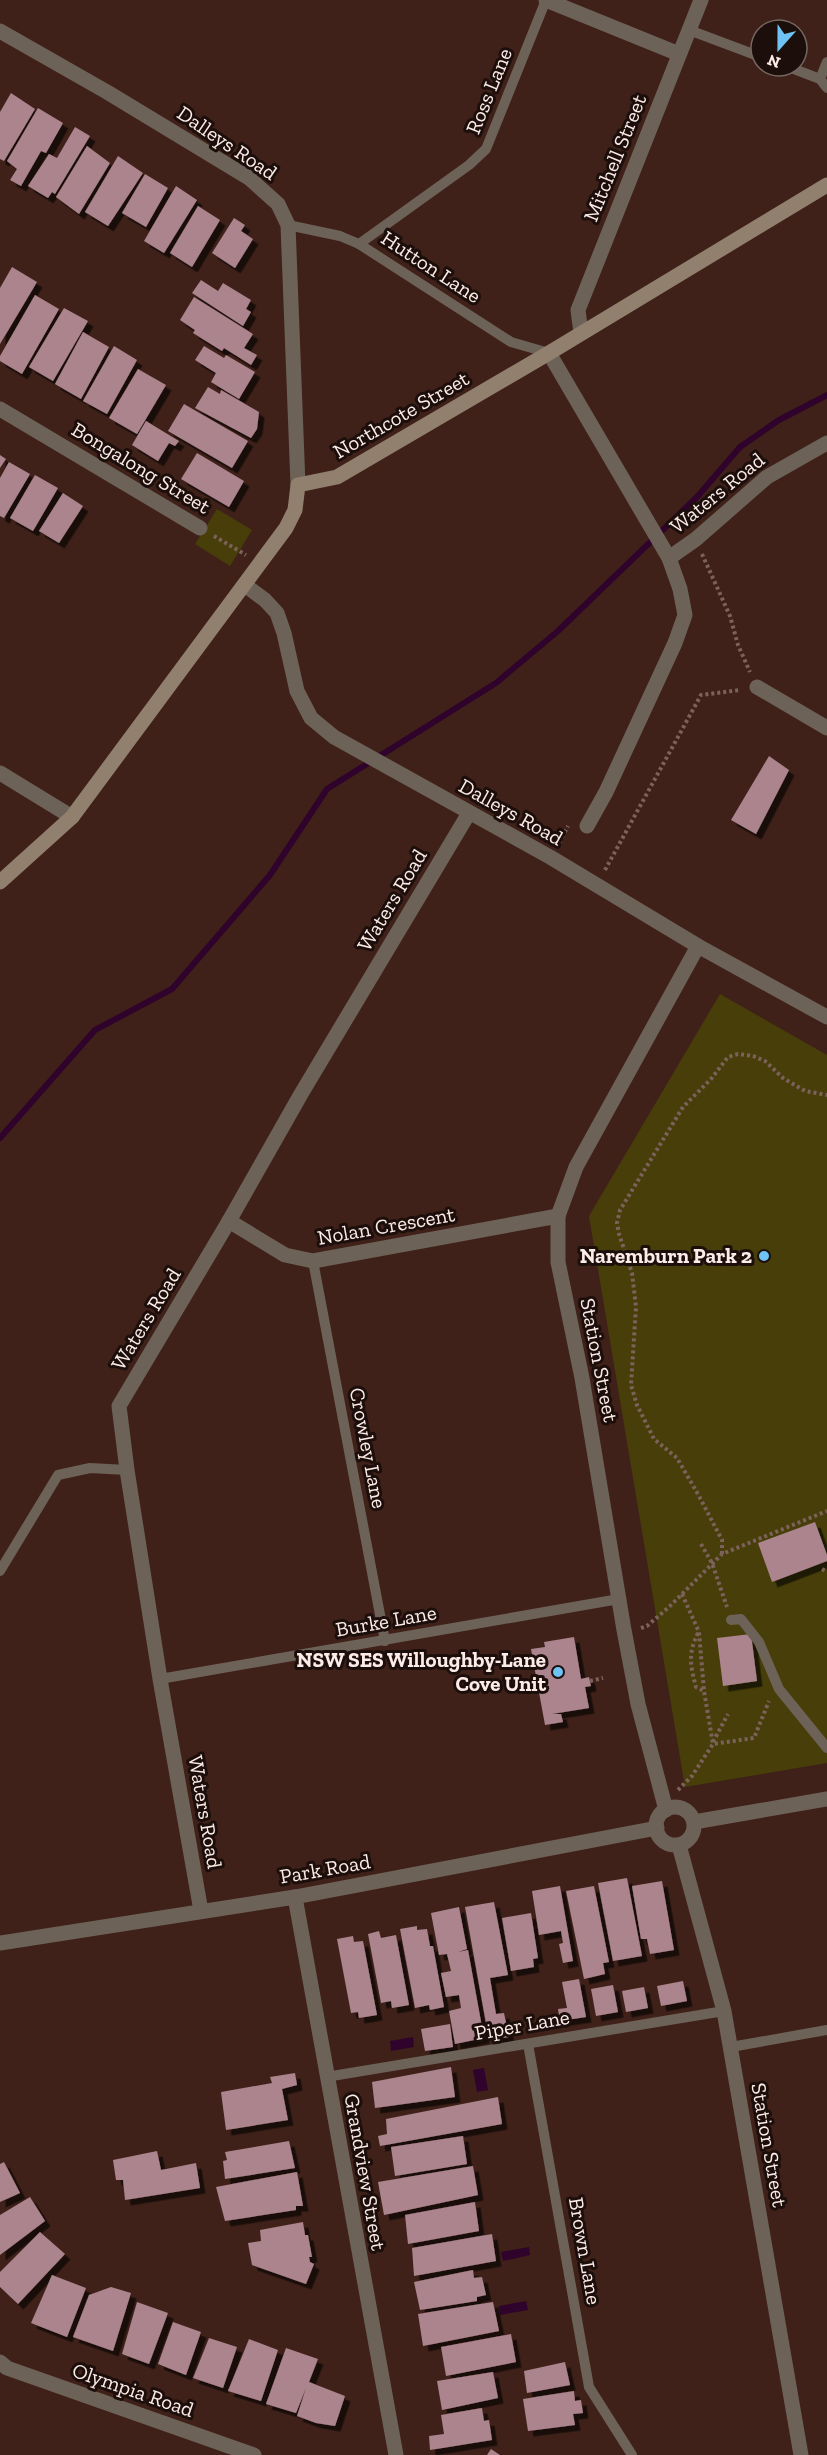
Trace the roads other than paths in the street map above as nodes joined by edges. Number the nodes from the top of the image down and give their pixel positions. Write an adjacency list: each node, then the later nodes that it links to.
1 (546, 0): 6 (street); 12 (lane, Ross Lane)
2 (701, 0): 3 (street, Mitchell Street)
3 (689, 30): 5 (lane); 6 (street, Mitchell Street)
4 (0, 31): 11 (street, Dalleys Road)
5 (749, 52)
6 (680, 54): 13 (street, Mitchell Street)
7 (827, 62): 9 (lane)
8 (809, 76): 9 (lane)
9 (824, 83)
10 (827, 185): 13 (street, Northcote Street)
11 (288, 225): 12 (lane, Hutton Lane); 17 (street, Dalleys Road)
12 (359, 244): 14 (lane, Hutton Lane)
13 (581, 333): 14 (street, Northcote Street)
14 (549, 353): 17 (street, Northcote Street); 19 (street)
15 (0, 409): 18 (street, Bongalong Street)
16 (827, 443): 19 (street, Waters Road)
17 (298, 485): 20 (street)
18 (200, 528)
19 (669, 558): 26 (street, Waters Road)
20 (244, 585): 24 (street, Dalleys Road); 25 (street)
21 (757, 687): 22 (street)
22 (827, 728)
23 (0, 773): 25 (street)
24 (469, 813): 28 (street, Dalleys Road); 31 (street, Waters Road)
25 (72, 817): 27 (street)
26 (587, 826)
27 (0, 882)
28 (698, 946): 29 (street, Dalleys Road); 30 (street, Station Street)
29 (827, 1017)
30 (558, 1216): 32 (street, Nolan Crescent); 35 (street, Station Street)
31 (229, 1221): 32 (street, Nolan Crescent); 33 (street, Waters Road)
32 (313, 1261): 37 (lane, Crowley Lane)
33 (127, 1470): 34 (lane); 38 (street, Waters Road)
34 (0, 1570)
35 (619, 1599): 37 (lane, Burke Lane); 41 (street, Station Street)
36 (731, 1620): 39 (lane)
37 (385, 1641): 38 (lane, Burke Lane)
38 (160, 1679): 46 (street, Waters Road)
39 (827, 1748)
40 (827, 1799): 42 (street)
41 (665, 1803): 42 (street); 43 (street)
42 (694, 1822): 44 (street)
43 (657, 1828): 44 (street); 45 (street, Park Road)
44 (679, 1845): 48 (street, Station Street)
45 (295, 1897): 46 (street, Park Road); 52 (street, Grandview Street)
46 (201, 1911): 47 (street, Park Road)
47 (0, 1943)
48 (724, 2011): 50 (lane, Piper Lane); 51 (street, Station Street)
49 (827, 2030): 51 (lane)
50 (528, 2044): 52 (lane, Piper Lane); 56 (lane, Brown Lane)
51 (731, 2047): 57 (street, Station Street)
52 (326, 2077): 55 (street, Grandview Street)
53 (0, 2362): 54 (street, Olympia Road)
54 (254, 2455)
55 (396, 2455)
56 (632, 2455)
57 (801, 2455)

